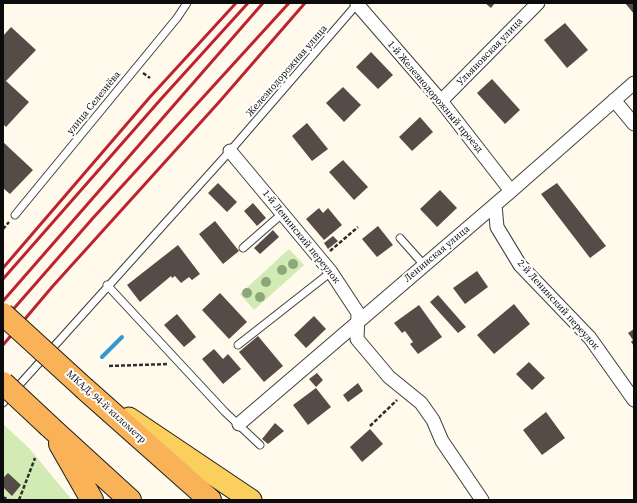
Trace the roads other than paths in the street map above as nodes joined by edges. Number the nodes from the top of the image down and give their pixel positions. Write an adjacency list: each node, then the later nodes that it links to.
1 (187, 3): 12 (lane, улица Селезнёва)
2 (538, 3): 6 (street, Ульяновская улица)
3 (358, 4): 6 (street, 1-й Железнодорожный проезд); 8 (lane, Железнодорожная улица)
4 (634, 83): 5 (street, Ленинская улица)
5 (614, 100): 7 (street); 9 (street, Ленинская улица)
6 (442, 101): 9 (street, 1-й Железнодорожный проезд)
7 (634, 124)
8 (230, 151): 11 (street, 1-й Ленинский переулок); 17 (lane, Железнодорожная улица)
9 (511, 191): 10 (street, Ленинская улица)
10 (495, 205): 15 (street, Ленинская улица); 23 (street, 2-й Ленинский переулок)
11 (283, 213): 14 (lane); 16 (street, 1-й Ленинский переулок)
12 (15, 215)
13 (400, 238): 15 (lane)
14 (243, 248)
15 (424, 265): 19 (street, Ленинская улица)
16 (331, 272): 19 (street, 1-й Ленинский переулок); 20 (lane)
17 (107, 285): 24 (lane, Железнодорожная улица); 25 (lane)
18 (3, 314): 22 (highway, МКАД, 94-й километр, bridge)
19 (357, 322): 25 (street, Ленинская улица); 32 (street, 1-й Ленинский переулок)
20 (238, 345)
21 (3, 383): 26 (highway, bridge)
22 (85, 389): 30 (highway, МКАД, 94-й километр); 31 (main road)
23 (634, 400)
24 (3, 403)
25 (239, 424): 27 (lane)
26 (49, 426): 28 (highway); 29 (highway)
27 (260, 445)
28 (92, 500)
29 (130, 500)
30 (210, 500)
31 (252, 500)
32 (482, 500)

